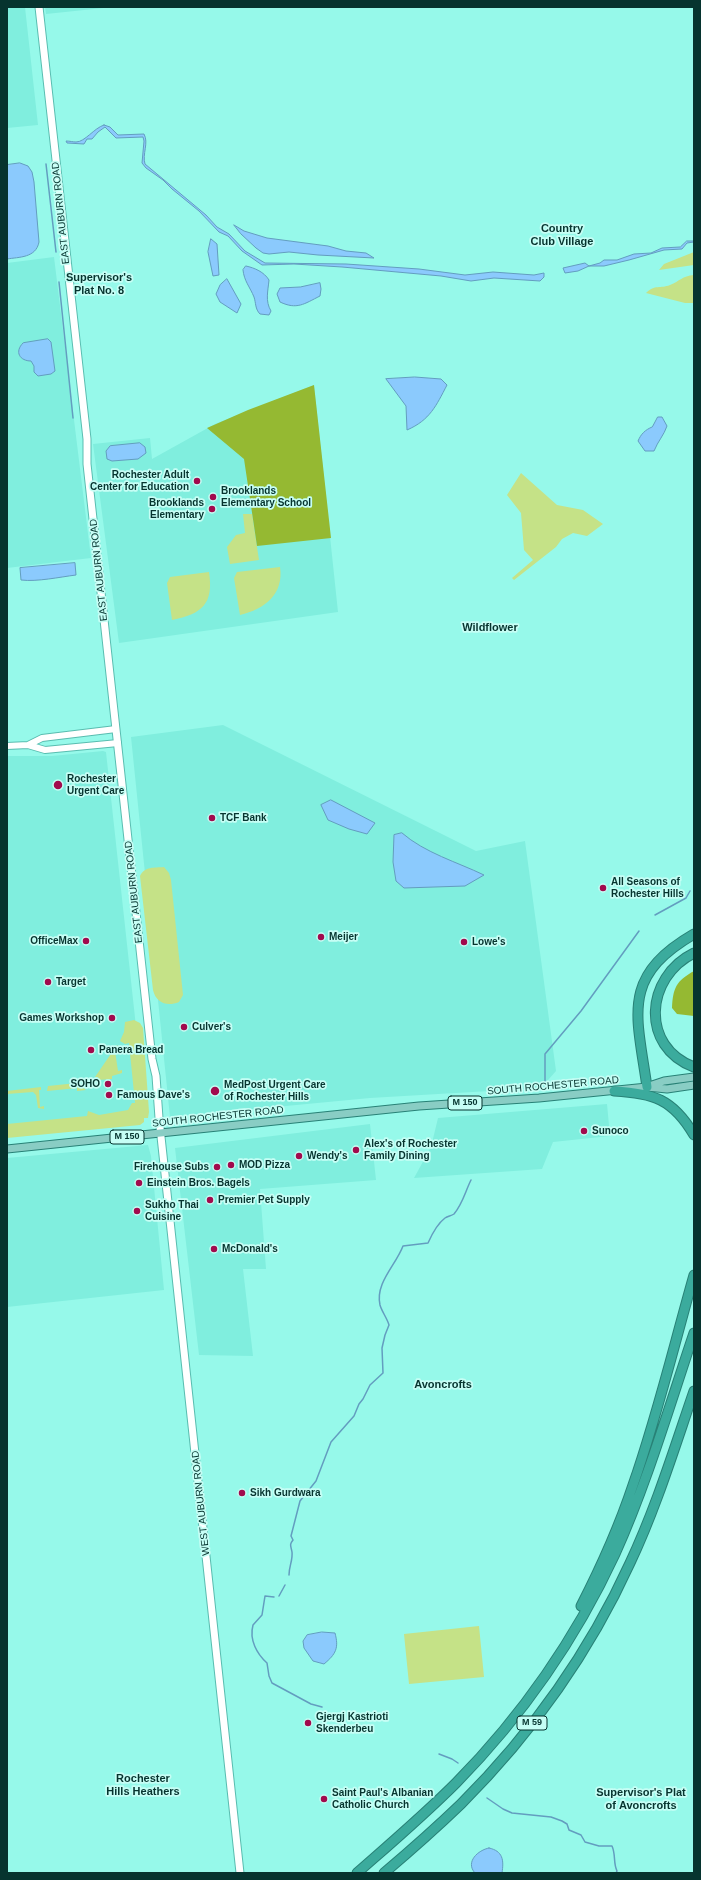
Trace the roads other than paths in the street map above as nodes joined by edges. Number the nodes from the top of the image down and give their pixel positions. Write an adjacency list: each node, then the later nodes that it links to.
1 (39, 7): 2 (main road, EAST AUBURN ROAD)
2 (116, 729): 3 (main road, EAST AUBURN ROAD); 4 (street)
3 (118, 743): 4 (street); 13 (main road, EAST AUBURN ROAD)
4 (28, 745): 5 (street)
5 (7, 746)
6 (694, 934): 11 (highway)
7 (694, 953): 8 (highway)
8 (694, 1067)
9 (694, 1077): 11 (main road, SOUTH ROCHESTER ROAD / M 150)
10 (694, 1085): 11 (main road, SOUTH ROCHESTER ROAD / M 150)
11 (647, 1087): 12 (main road, SOUTH ROCHESTER ROAD / M 150)
12 (614, 1091): 13 (main road, SOUTH ROCHESTER ROAD / M 150); 14 (highway)
13 (161, 1134): 15 (main road, SOUTH ROCHESTER ROAD / M 150); 22 (main road, WEST AUBURN ROAD)
14 (694, 1135)
15 (7, 1149)
16 (694, 1274): 21 (highway)
17 (694, 1333): 21 (highway, M 59)
18 (694, 1391): 20 (highway, M 59)
19 (694, 1405): 20 (highway)
20 (676, 1443): 24 (highway, M 59)
21 (551, 1667): 23 (highway, M 59)
22 (240, 1873)
23 (357, 1873)
24 (384, 1873)

